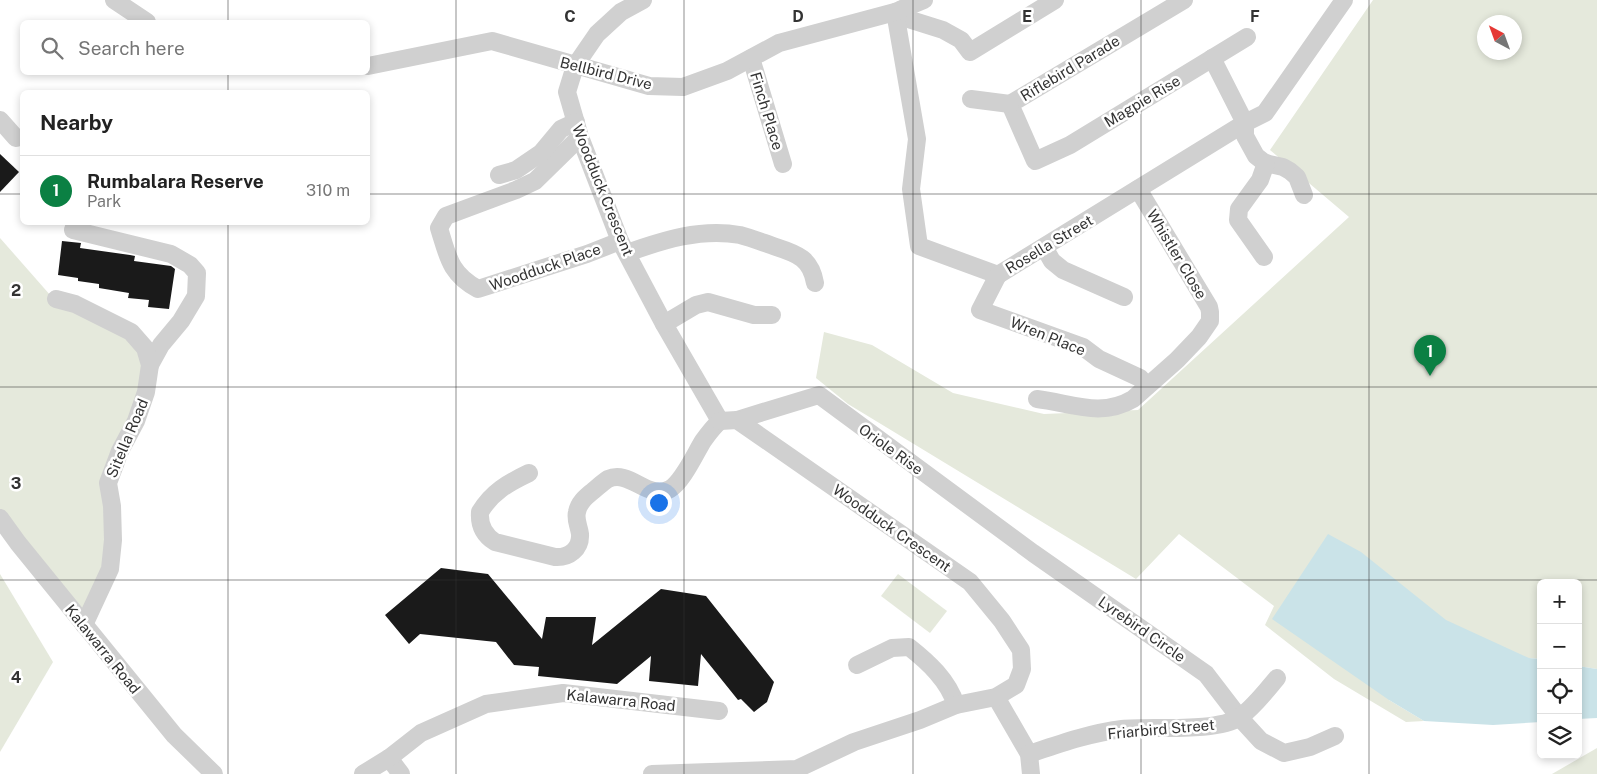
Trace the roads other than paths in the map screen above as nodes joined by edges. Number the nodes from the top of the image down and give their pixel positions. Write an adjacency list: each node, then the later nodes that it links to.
1 (114, 0): 8 (street)
2 (643, 0): 13 (street, Woodduck Crescent)
3 (924, 0): 7 (street, Bellbird Drive)
4 (1055, 0): 7 (street)
5 (1184, 0): 15 (street, Riflebird Parade)
6 (1344, 0): 17 (street, Rosella Street)
7 (899, 10): 10 (street, Bellbird Drive); 30 (street, Rosella Street)
8 (144, 20)
9 (1247, 37): 11 (street, Magpie Rise)
10 (751, 58): 13 (street, Bellbird Drive); 21 (street, Finch Place)
11 (1212, 58): 17 (street); 20 (street, Magpie Rise)
12 (370, 66): 13 (street, Bellbird Drive)
13 (574, 66): 18 (street, Woodduck Crescent)
14 (971, 99): 15 (street)
15 (1010, 104): 20 (street, Riflebird Parade)
16 (0, 120): 19 (street)
17 (1245, 123): 22 (street); 24 (street, Rosella Street)
18 (578, 130): 23 (street); 27 (street, Woodduck Crescent); 27 (street, Woodduck Place)
19 (16, 138)
20 (1036, 161)
21 (783, 164)
22 (1266, 164): 25 (street); 29 (street)
23 (499, 175)
24 (1138, 189): 28 (street, Rosella Street); 37 (street, Whistler Close)
25 (1304, 195)
26 (73, 230): 36 (street, Sitella Road)
27 (624, 247): 31 (street); 35 (street, Woodduck Crescent)
28 (1044, 247): 30 (street, Rosella Street); 32 (street)
29 (1264, 257)
30 (998, 275): 37 (street, Wren Place)
31 (815, 284)
32 (1124, 296)
33 (56, 299): 36 (street)
34 (772, 315): 35 (street)
35 (664, 324): 39 (street, Woodduck Crescent)
36 (150, 365): 43 (street, Sitella Road)
37 (1147, 386): 38 (street, Whistler Close)
38 (1037, 399)
39 (729, 420): 40 (street); 42 (street, Oriole Rise); 46 (street, Woodduck Crescent)
40 (529, 473)
41 (0, 518): 43 (street, Kalawarra Road)
42 (1033, 553): 49 (street, Lyrebird Circle)
43 (84, 625): 53 (street, Kalawarra Road)
44 (857, 665): 47 (street)
45 (1277, 678): 49 (street, Friarbird Street)
46 (996, 697): 47 (street, Woodduck Crescent); 51 (street)
47 (956, 705): 56 (street, Woodduck Crescent)
48 (719, 711): 52 (street, Kalawarra Road)
49 (1239, 717): 50 (street, Lyrebird Circle); 51 (street, Friarbird Street)
50 (1335, 736)
51 (1029, 754): 57 (street)
52 (389, 758): 54 (street, Kalawarra Road); 55 (street)
53 (214, 774)
54 (363, 774)
55 (401, 774)
56 (652, 774)
57 (1031, 774)

